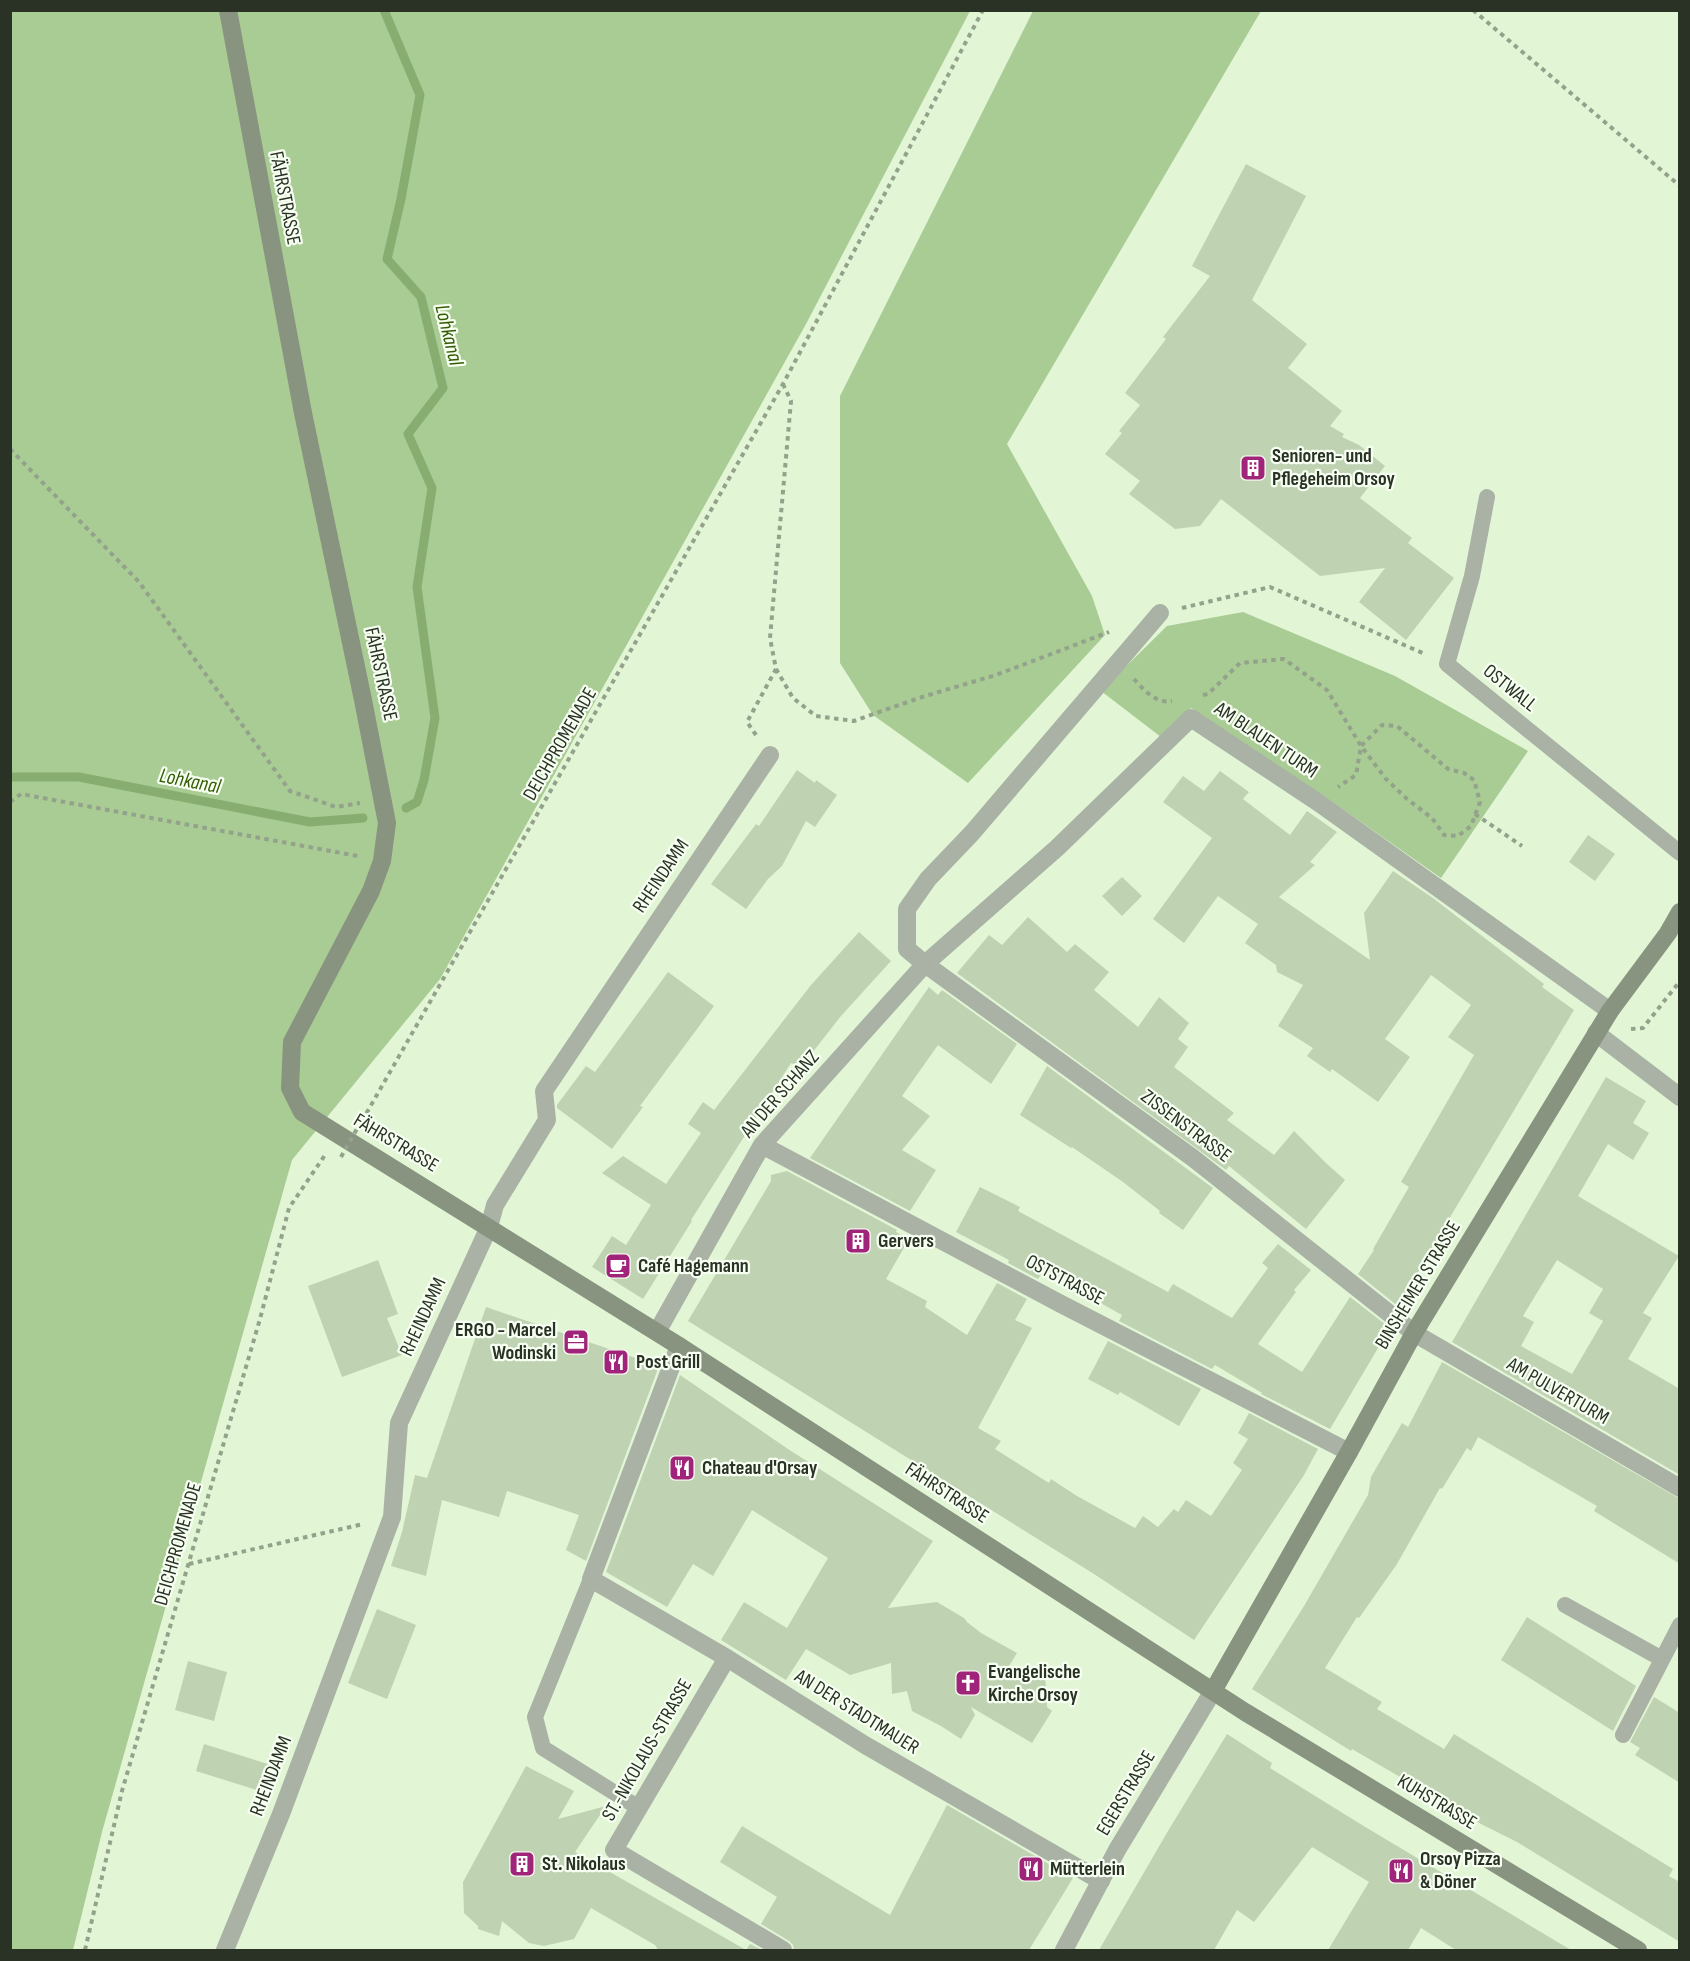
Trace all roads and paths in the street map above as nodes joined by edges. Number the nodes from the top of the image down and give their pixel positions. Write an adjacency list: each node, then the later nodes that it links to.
1 (228, 10): 20 (main road, FÄHRSTRASSE)
2 (983, 10): 5 (path, DEICHPROMENADE)
3 (1473, 10): 4 (path)
4 (1680, 186)
5 (783, 384): 13 (path); 27 (path, DEICHPROMENADE)
6 (10, 449): 16 (path)
7 (1487, 497): 19 (lane, OSTWALL)
8 (1160, 613): 9 (street, ZISSENSTRASSE)
9 (1124, 655): 11 (path); 22 (street, ZISSENSTRASSE)
10 (1198, 696): 12 (path)
11 (1177, 700)
12 (1361, 746): 15 (path); 17 (path); 17 (path)
13 (770, 755): 32 (street, RHEINDAMM)
14 (10, 802): 20 (path)
15 (1319, 803): 22 (street, AM BLAUEN TURM); 24 (street, AM BLAUEN TURM)
16 (336, 807)
17 (1475, 814): 18 (path)
18 (1522, 846)
19 (1680, 853)
20 (382, 861): 32 (main road, FÄHRSTRASSE)
21 (1680, 912): 24 (main road, BINSHEIMER STRASSE)
22 (925, 964): 29 (street, AN DER SCHANZ); 34 (street, ZISSENSTRASSE)
23 (1680, 981): 25 (path)
24 (1610, 1011): 25 (main road, BINSHEIMER STRASSE)
25 (1596, 1034): 26 (street); 34 (main road, BINSHEIMER STRASSE)
26 (1680, 1097)
27 (363, 1119)
28 (358, 1127): 31 (path, bridge)
29 (762, 1145): 33 (street, AN DER SCHANZ); 36 (street, OSTSTRASSE)
30 (325, 1155): 39 (path, DEICHPROMENADE)
31 (341, 1157)
32 (489, 1227): 33 (main road, FÄHRSTRASSE); 38 (street, RHEINDAMM)
33 (657, 1332): 35 (main road, FÄHRSTRASSE)
34 (1414, 1333): 36 (main road, BINSHEIMER STRASSE); 37 (street, AM PULVERTURM)
35 (679, 1346): 40 (street); 45 (main road, FÄHRSTRASSE)
36 (1349, 1452): 45 (main road, BINSHEIMER STRASSE)
37 (1680, 1488)
38 (393, 1517): 39 (path); 50 (street, RHEINDAMM)
39 (188, 1564): 49 (path, DEICHPROMENADE)
40 (591, 1579): 43 (street, AN DER STADTMAUER); 47 (lane)
41 (1565, 1605): 44 (lane)
42 (1680, 1625): 44 (lane)
43 (727, 1658): 47 (street, ST.-NIKOLAUS-STRASSE); 48 (street, AN DER STADTMAUER)
44 (1662, 1659): 46 (lane)
45 (1213, 1691): 48 (street, EGERSTRASSE); 53 (main road, KUHSTRASSE)
46 (1623, 1735)
47 (639, 1808): 51 (street, ST.-NIKOLAUS-STRASSE)
48 (1101, 1881): 52 (street, EGERSTRASSE)
49 (85, 1950)
50 (225, 1950)
51 (783, 1950)
52 (1064, 1950)
53 (1638, 1950)

